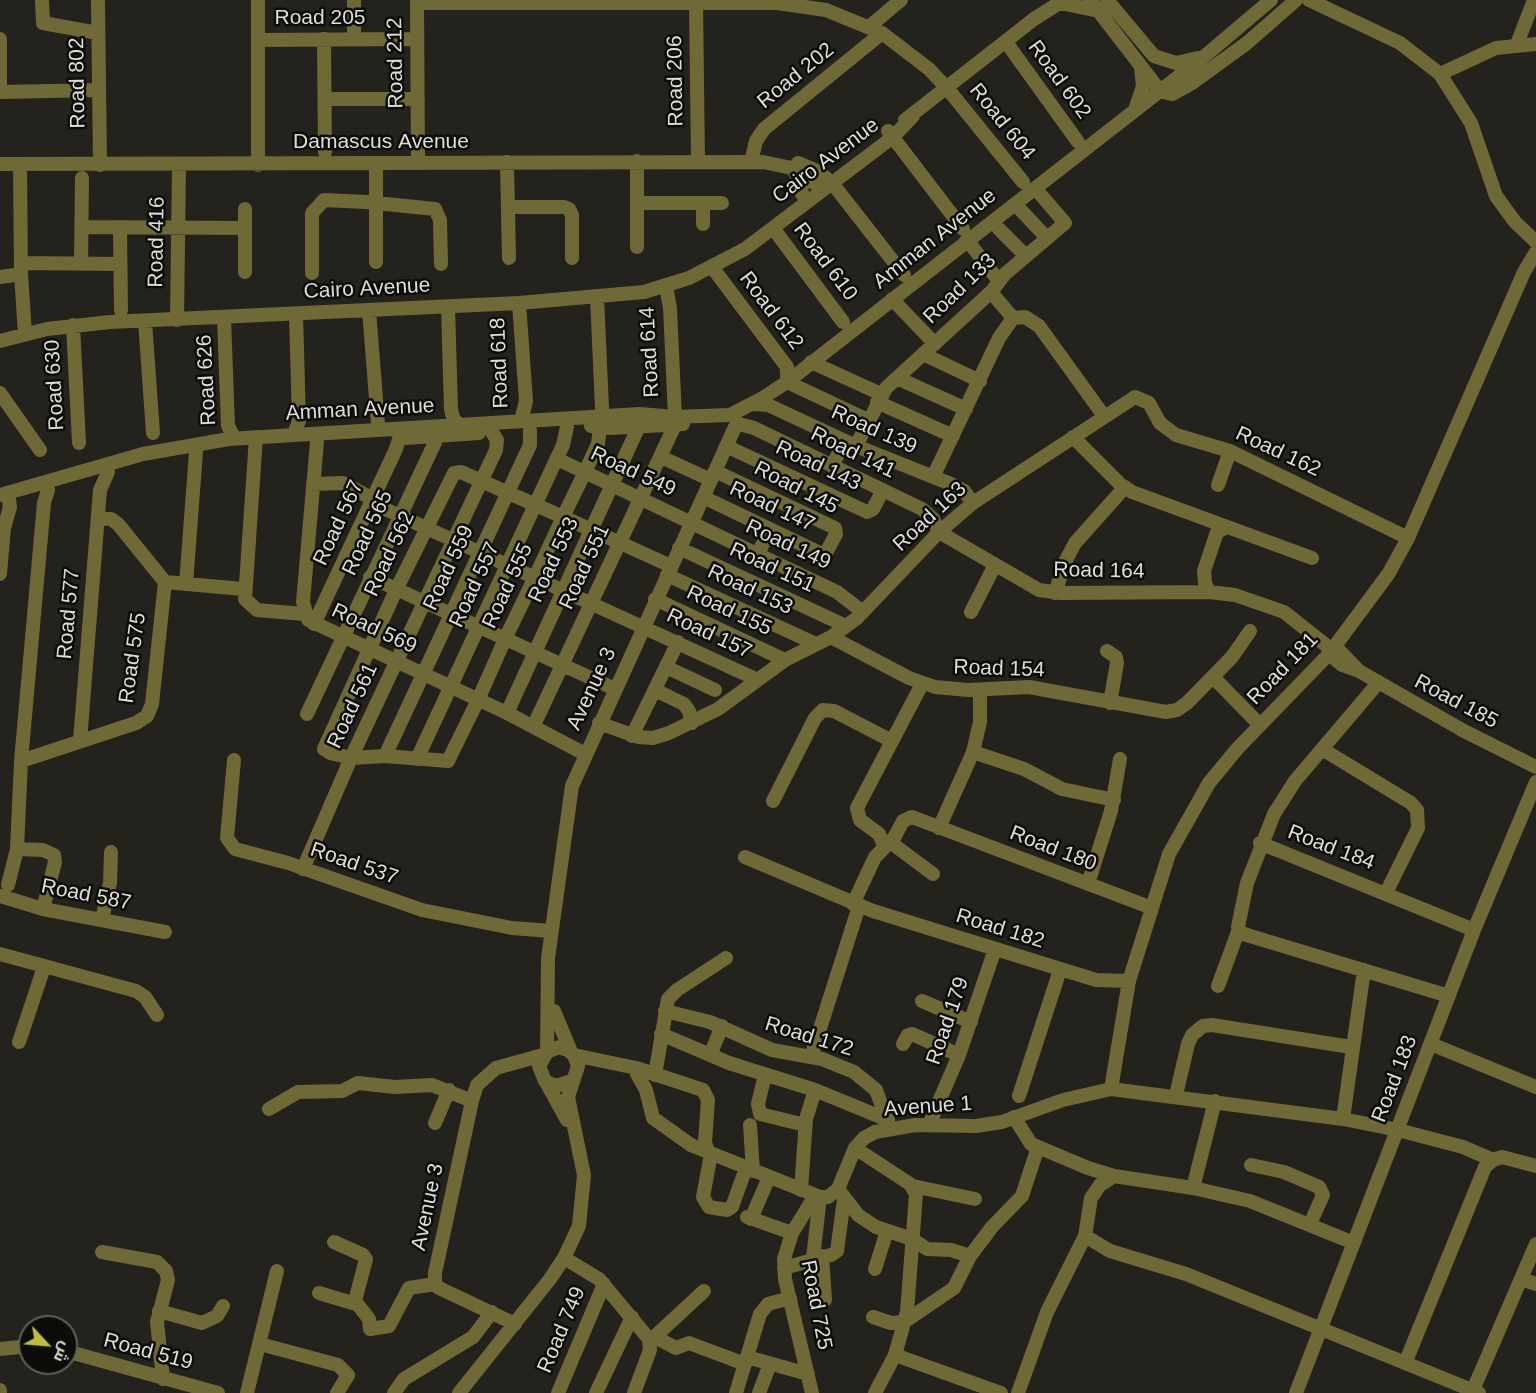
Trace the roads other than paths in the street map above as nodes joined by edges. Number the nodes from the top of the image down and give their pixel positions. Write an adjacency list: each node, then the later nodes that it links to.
1 (42, 0): 19 (street)
2 (98, 0): 19 (street, Road 802)
3 (258, 0): 21 (street)
4 (354, 0): 23 (street)
5 (901, 0): 18 (street, Road 202)
6 (1090, 0): 16 (street)
7 (1271, 0): 28 (street, Amman Avenue)
8 (1296, 0): 33 (street, Amman Avenue)
9 (1309, 0): 30 (street)
10 (1534, 0): 26 (street)
11 (417, 1): 12 (street, Road 604); 24 (street, Road 212)
12 (515, 2): 13 (street, Road 604)
13 (594, 2): 14 (street, Road 604)
14 (696, 2): 15 (street, Road 604); 42 (street, Road 206)
15 (788, 2): 18 (street, Road 604)
16 (1108, 4): 17 (street); 28 (street); 29 (street)
17 (1049, 5): 25 (street, Cairo Avenue)
18 (876, 30): 31 (street, Road 604); 45 (street, Road 202)
19 (98, 33): 32 (street, Road 802)
20 (0, 39): 34 (street)
21 (258, 39): 22 (street, Road 205); 51 (street)
22 (324, 39): 23 (street, Road 205); 35 (street)
23 (354, 39): 24 (street, Road 205)
24 (417, 39): 36 (street, Road 212)
25 (1006, 42): 31 (street, Cairo Avenue); 39 (street, Road 602)
26 (1517, 44): 27 (street); 30 (street)
27 (1536, 44)
28 (1206, 55): 33 (street, Amman Avenue)
29 (1140, 66): 33 (street); 37 (street)
30 (1440, 74): 65 (street)
31 (948, 88): 38 (street, Cairo Avenue); 54 (street, Road 604)
32 (99, 90): 34 (street); 49 (street, Road 802)
33 (1160, 91): 37 (street, Amman Avenue)
34 (0, 92)
35 (325, 99): 36 (street); 40 (street)
36 (418, 99): 43 (street, Road 212)
37 (1134, 111): 62 (street, Amman Avenue)
38 (890, 134): 55 (street, Cairo Avenue); 73 (street)
39 (1078, 142)
40 (325, 152)
41 (637, 161): 42 (street, Damascus Avenue); 44 (street, Damascus Avenue); 58 (street)
42 (698, 161): 45 (street, Damascus Avenue)
43 (418, 162): 44 (street, Damascus Avenue); 46 (street, Damascus Avenue)
44 (507, 162): 63 (street)
45 (757, 162): 52 (street, Damascus Avenue); 55 (street, Damascus Avenue)
46 (376, 163): 51 (street, Damascus Avenue); 61 (street)
47 (0, 164): 48 (street, Damascus Avenue)
48 (20, 164): 49 (street, Damascus Avenue); 88 (street)
49 (100, 165): 50 (street, Damascus Avenue)
50 (179, 165): 51 (street, Damascus Avenue); 69 (street, Road 416)
51 (258, 165)
52 (792, 168): 55 (street, Damascus Avenue); 56 (street)
53 (82, 178): 67 (street)
54 (1023, 182)
55 (824, 183): 56 (street, Cairo Avenue); 71 (street, Cairo Avenue); 91 (street)
56 (802, 194): 78 (street, Cairo Avenue)
57 (1041, 195): 74 (street, Road 133)
58 (637, 203): 59 (street); 76 (street)
59 (703, 203): 60 (street); 66 (street)
60 (722, 203)
61 (376, 204): 82 (street); 85 (street); 90 (street)
62 (1015, 204): 73 (street, Amman Avenue); 74 (street)
63 (508, 207): 80 (street); 81 (street)
64 (245, 209): 70 (street)
65 (1515, 222): 75 (street); 86 (street)
66 (703, 224)
67 (82, 227): 68 (street); 83 (street)
68 (120, 227): 69 (street); 84 (street)
69 (178, 228): 70 (street); 104 (street, Road 416)
70 (245, 228): 89 (street)
71 (773, 228): 78 (street, Cairo Avenue); 106 (street, Road 610)
72 (999, 229): 79 (street)
73 (965, 234): 94 (street); 96 (street, Amman Avenue)
74 (1047, 238): 79 (street, Road 133)
75 (1536, 242)
76 (637, 247)
77 (1536, 252): 86 (street, Road 181)
78 (731, 256): 87 (street, Cairo Avenue)
79 (1026, 256): 94 (street, Road 133)
80 (509, 258)
81 (572, 258)
82 (376, 262)
83 (81, 264): 84 (street); 88 (street)
84 (120, 264): 99 (street)
85 (441, 264)
86 (1531, 266): 182 (street, Road 181)
87 (712, 267): 93 (street, Cairo Avenue); 115 (street, Road 612)
88 (21, 268): 92 (street); 108 (street)
89 (245, 272)
90 (312, 273)
91 (904, 275)
92 (0, 277)
93 (666, 286): 95 (street, Cairo Avenue); 124 (street, Road 614)
94 (995, 286): 103 (street); 110 (street, Road 133)
95 (597, 297): 97 (street, Cairo Avenue); 120 (street)
96 (892, 299): 110 (street); 112 (street, Amman Avenue)
97 (519, 303): 98 (street, Cairo Avenue); 128 (street, Road 618)
98 (448, 307): 100 (street, Cairo Avenue); 127 (street)
99 (121, 309)
100 (369, 310): 101 (street, Cairo Avenue); 126 (street)
101 (296, 314): 102 (street, Cairo Avenue); 134 (street)
102 (224, 318): 104 (street, Cairo Avenue); 138 (street, Road 626)
103 (1013, 318): 114 (street); 122 (street)
104 (177, 320): 105 (street, Cairo Avenue)
105 (145, 321): 107 (street, Cairo Avenue); 133 (street)
106 (843, 322)
107 (73, 326): 108 (street, Cairo Avenue); 142 (street, Road 630)
108 (25, 334): 109 (street, Cairo Avenue)
109 (0, 341)
110 (935, 344): 111 (street, Road 133)
111 (923, 354): 113 (street, Road 133); 114 (street)
112 (811, 363): 115 (street, Amman Avenue); 118 (street)
113 (897, 378): 118 (street, Road 133); 121 (street)
114 (980, 381): 121 (street)
115 (787, 382): 119 (street, Amman Avenue); 123 (street)
116 (0, 393): 145 (street)
117 (1140, 397): 122 (street, Road 163); 146 (street, Road 162)
118 (879, 398): 123 (street, Road 133); 136 (street)
119 (753, 404): 125 (street, Amman Avenue); 143 (street, Road 139)
120 (602, 408)
121 (966, 409): 136 (street)
122 (1104, 416): 137 (street, Road 163)
123 (868, 420): 143 (street, Road 133)
124 (670, 421): 125 (street, Amman Avenue); 128 (street, Amman Avenue); 129 (street, Amman Avenue); 148 (street, Road 551)
125 (732, 421): 144 (street, Avenue 3); 150 (street, Road 141)
126 (378, 424)
127 (459, 425): 128 (street, Amman Avenue); 134 (street, Amman Avenue)
128 (525, 426): 130 (street, Amman Avenue); 132 (street, Amman Avenue); 164 (street, Road 559)
129 (639, 426): 131 (street, Amman Avenue); 159 (street, Road 553)
130 (567, 427): 131 (street, Amman Avenue); 149 (street, Road 557)
131 (600, 427): 152 (street, Road 555)
132 (492, 432): 135 (street, Amman Avenue); 157 (street, Road 561)
133 (153, 433)
134 (294, 435): 140 (street, Amman Avenue)
135 (438, 436): 139 (street, Amman Avenue); 172 (street, Road 565)
136 (953, 436): 156 (street)
137 (1073, 436): 161 (street); 170 (street, Road 163)
138 (234, 438): 140 (street, Amman Avenue); 167 (street, Amman Avenue)
139 (399, 439): 141 (street, Amman Avenue); 169 (street, Road 567)
140 (256, 441): 141 (street, Amman Avenue); 147 (street, Amman Avenue); 198 (street)
141 (317, 442): 158 (street, Road 569)
142 (79, 443)
143 (850, 443): 150 (street, Road 133); 156 (street, Road 139)
144 (726, 446): 153 (street, Avenue 3); 163 (street, Road 143)
145 (40, 450)
146 (1230, 451): 160 (street); 182 (street, Road 162)
147 (196, 452): 151 (street, Amman Avenue); 197 (street)
148 (661, 457): 153 (street); 168 (street, Road 551)
149 (557, 459): 152 (street, Road 549); 171 (street, Road 557)
150 (832, 466): 163 (street, Road 141)
151 (108, 472): 154 (street, Amman Avenue); 162 (street, Road 577)
152 (585, 472): 159 (street, Road 549); 173 (street, Road 555)
153 (713, 475): 166 (street, Avenue 3); 187 (street, Road 145)
154 (90, 477): 162 (street); 165 (street, Amman Avenue)
155 (451, 477): 157 (street, Road 153); 177 (street, Road 562)
156 (933, 477): 170 (street, Road 139)
157 (482, 481): 164 (street, Road 153); 183 (street, Road 561)
158 (313, 484): 169 (street, Road 157); 208 (street, Road 569)
159 (612, 485): 168 (street, Road 549); 179 (street, Road 553)
160 (1218, 485)
161 (1125, 488): 178 (street); 202 (street)
162 (100, 490): 174 (street, Road 577)
163 (883, 490): 181 (street, Road 141)
164 (508, 492): 171 (street, Road 153); 186 (street, Road 559)
165 (43, 495): 167 (street, Amman Avenue); 257 (street)
166 (703, 497): 175 (street, Avenue 3); 180 (street, Road 147)
167 (4, 498): 176 (street)
168 (641, 499): 175 (street, Road 549); 184 (street, Road 551)
169 (373, 501): 172 (street, Road 157); 210 (street, Road 567)
170 (973, 503): 181 (street, Road 163)
171 (536, 505): 173 (street, Road 153); 190 (street, Road 557)
172 (399, 515): 177 (street, Road 157); 194 (street, Road 565)
173 (563, 517): 179 (street, Road 153); 195 (street, Road 555)
174 (98, 518): 196 (street); 247 (street, Road 577)
175 (691, 522): 185 (street, Avenue 3); 188 (street, Road 149)
176 (2, 523): 193 (street)
177 (426, 527): 183 (street, Road 157); 199 (street, Road 562)
178 (1227, 527): 189 (street); 201 (street)
179 (591, 529): 184 (street, Road 153); 200 (street, Road 553)
180 (770, 529): 187 (street, Road 147); 188 (street)
181 (939, 532): 191 (street, Road 164); 206 (street, Road 163)
182 (1408, 538): 221 (street, Road 181)
183 (453, 539): 186 (street, Road 157); 204 (street, Road 561)
184 (619, 542): 192 (street, Road 153); 205 (street, Road 551)
185 (679, 548): 192 (street, Avenue 3); 212 (street, Road 151)
186 (480, 552): 190 (street, Road 157); 209 (street, Road 559)
187 (824, 553)
188 (758, 554): 206 (street, Road 149)
189 (1312, 558)
190 (508, 565): 195 (street, Road 157); 213 (street, Road 557)
191 (995, 565): 202 (street, Road 164); 207 (street)
192 (669, 570): 203 (street, Avenue 3); 219 (street, Road 153)
193 (0, 574)
194 (370, 577): 199 (street); 216 (street, Road 565)
195 (535, 577): 200 (street, Road 157); 217 (street, Road 555)
196 (165, 582): 197 (street); 247 (street, Road 575)
197 (186, 584): 198 (street)
198 (243, 589): 208 (street)
199 (396, 590): 204 (street); 220 (street, Road 562)
200 (563, 590): 205 (street, Road 157); 223 (street, Road 553)
201 (1209, 592): 202 (street, Road 164); 221 (street, Road 164)
202 (1055, 593)
203 (655, 599): 211 (street, Avenue 3); 224 (street, Road 155)
204 (424, 602): 209 (street); 225 (street, Road 561)
205 (591, 602): 211 (street, Road 157); 226 (street, Road 551)
206 (863, 612): 212 (street, Road 163)
207 (971, 612)
208 (304, 614): 210 (street, Road 569)
209 (451, 614): 213 (street); 228 (street, Road 559)
210 (314, 624): 216 (street, Road 569)
211 (643, 626): 218 (street, Road 157); 234 (street, Avenue 3)
212 (846, 626): 215 (street, Road 163)
213 (479, 628): 217 (street); 233 (street, Road 557)
214 (1250, 630): 229 (street, Road 154)
215 (831, 637): 219 (street, Road 163); 232 (street, Road 154)
216 (343, 638): 220 (street, Road 569); 241 (street, Road 565)
217 (506, 639): 223 (street); 238 (street, Road 555)
218 (678, 642): 227 (street); 230 (street, Road 157)
219 (816, 644): 224 (street, Road 163)
220 (368, 650): 225 (street, Road 569); 253 (street, Road 562)
221 (1332, 650): 231 (street, Road 185); 244 (street, Road 181)
222 (1107, 651): 239 (street)
223 (535, 652): 226 (street); 240 (street, Road 553)
224 (785, 660): 230 (street, Road 163)
225 (396, 662): 228 (street, Road 569); 253 (street, Road 561)
226 (562, 665): 234 (street); 245 (street, Road 551)
227 (666, 667): 235 (street); 236 (street)
228 (423, 674): 233 (street, Road 569); 252 (street, Road 559)
229 (1213, 677): 239 (street, Road 154); 244 (street)
230 (758, 680): 243 (street, Road 163)
231 (1378, 683): 249 (street); 258 (street, Road 185)
232 (922, 684): 237 (street, Road 154); 248 (street, Road 154)
233 (450, 686): 238 (street, Road 569); 254 (street, Road 557)
234 (615, 689): 242 (street, Avenue 3)
235 (655, 690): 243 (street); 246 (street)
236 (715, 690)
237 (980, 690): 239 (street, Road 154); 250 (street)
238 (478, 700): 240 (street, Road 569); 254 (street, Road 555)
239 (1110, 703)
240 (507, 713): 245 (street, Road 569)
241 (307, 714)
242 (599, 723): 246 (street); 251 (street, Avenue 3)
243 (692, 723): 246 (street, Road 163)
244 (1259, 724): 274 (street, Road 181)
245 (533, 727): 251 (street, Road 569)
246 (632, 736)
247 (80, 741): 257 (street, Road 575)
248 (892, 741): 261 (street); 264 (street, Road 154)
249 (1322, 749): 263 (street); 272 (street, Road 184)
250 (973, 752): 260 (street); 262 (street)
251 (585, 754): 279 (street, Avenue 3)
252 (385, 756): 253 (street); 254 (street)
253 (351, 758): 268 (street, Road 561)
254 (417, 759)
255 (1120, 759): 260 (street)
256 (234, 760): 268 (street, Road 537)
257 (21, 761): 265 (street)
258 (1536, 767)
259 (1536, 782): 278 (street, Road 183)
260 (1114, 800): 270 (street)
261 (772, 801)
262 (939, 828): 264 (street, Road 180); 270 (street, Road 180)
263 (1260, 843): 272 (street, Road 184); 277 (street)
264 (887, 845): 269 (street, Road 154); 273 (street, Road 180)
265 (17, 849): 271 (street); 275 (street)
266 (111, 852): 276 (street)
267 (745, 857): 273 (street, Road 182)
268 (303, 869): 279 (street, Road 537)
269 (933, 874)
270 (1088, 884): 274 (street, Road 180)
271 (4, 890): 275 (street, Road 587)
272 (1386, 892): 278 (street, Road 184)
273 (856, 905): 281 (street, Road 182); 305 (street)
274 (1152, 908): 287 (street, Road 181)
275 (43, 909): 276 (street, Road 587)
276 (102, 920): 280 (street, Road 587)
277 (1239, 929): 286 (street); 289 (street)
278 (1473, 930): 290 (street, Road 183)
279 (551, 931): 288 (street, Avenue 3)
280 (165, 932)
281 (995, 949): 285 (street, Road 182); 294 (street, Road 179)
282 (0, 954): 284 (street)
283 (726, 958): 292 (street)
284 (44, 968): 293 (street); 297 (street)
285 (1060, 970): 287 (street, Road 182); 316 (street)
286 (1364, 970): 290 (street); 300 (street)
287 (1130, 981): 312 (street, Road 181)
288 (548, 985): 301 (street, Avenue 3); 303 (street, Avenue 3)
289 (1218, 986)
290 (1449, 996): 299 (street, Road 183)
291 (922, 1001): 294 (street)
292 (665, 1011): 295 (street, Road 172); 296 (street)
293 (157, 1015)
294 (971, 1022): 304 (street, Road 179)
295 (722, 1026): 302 (street); 305 (street, Road 172)
296 (661, 1034): 302 (street); 307 (street)
297 (19, 1042)
298 (903, 1044): 304 (street)
299 (1431, 1044): 311 (street); 330 (street, Road 183)
300 (1351, 1047): 315 (street); 323 (street)
301 (545, 1053): 303 (street); 306 (street, Avenue 3); 309 (street)
302 (711, 1053): 308 (street)
303 (573, 1054): 307 (street); 310 (street)
304 (959, 1055): 319 (street, Road 179)
305 (811, 1057): 325 (street, Road 172)
306 (505, 1065): 309 (street); 317 (street, Avenue 3)
307 (645, 1074): 310 (street); 334 (street); 334 (street)
308 (765, 1075): 314 (street); 327 (street)
309 (544, 1079): 310 (street); 331 (street)
310 (574, 1079): 331 (street)
311 (1536, 1087)
312 (1112, 1089): 315 (street); 322 (street)
313 (449, 1090): 317 (street); 320 (street); 324 (street)
314 (814, 1090): 321 (street); 327 (street)
315 (1176, 1095): 318 (street)
316 (1019, 1096)
317 (472, 1101): 363 (street, Avenue 3)
318 (1215, 1101): 323 (street); 342 (street)
319 (939, 1107): 328 (street, Road 179); 329 (street)
320 (269, 1109)
321 (866, 1111): 325 (street); 332 (street)
322 (1014, 1117): 329 (street, Avenue 1); 333 (street)
323 (1343, 1119): 330 (street)
324 (435, 1123)
325 (889, 1124): 328 (street, Avenue 1); 332 (street, Avenue 1)
326 (750, 1125): 338 (street)
327 (805, 1125): 343 (street)
328 (929, 1125): 329 (street, Avenue 1)
329 (946, 1126)
330 (1398, 1130): 335 (street); 353 (street, Road 183)
331 (576, 1138): 358 (street)
332 (860, 1143): 341 (street); 344 (street)
333 (1038, 1148): 339 (street); 356 (street)
334 (709, 1153): 338 (street); 338 (street)
335 (1492, 1160): 337 (street); 386 (street)
336 (1251, 1166): 347 (street)
337 (1536, 1166)
338 (749, 1170): 340 (street)
339 (1114, 1176): 342 (street); 350 (street)
340 (769, 1177): 343 (street); 349 (street)
341 (913, 1186): 346 (street); 351 (street)
342 (1193, 1188): 347 (street)
343 (801, 1190): 345 (street)
344 (841, 1194): 345 (street); 348 (street); 357 (street)
345 (818, 1197): 349 (street, Road 725); 357 (street, Road 725)
346 (975, 1199)
347 (1310, 1224): 353 (street)
348 (887, 1231): 351 (street); 360 (street)
349 (792, 1233): 359 (street, Road 725)
350 (1084, 1236): 378 (street); 404 (street)
351 (912, 1239): 356 (street); 376 (street)
352 (334, 1242): 370 (street)
353 (1354, 1243): 378 (street, Road 183)
354 (1536, 1245): 362 (street)
355 (102, 1252): 372 (street)
356 (970, 1256): 376 (street)
357 (817, 1257): 359 (street); 369 (street, Road 725)
358 (564, 1258): 364 (street); 377 (street)
359 (784, 1268): 368 (street, Road 725)
360 (875, 1269)
361 (277, 1271): 380 (street)
362 (1521, 1279): 365 (street); 392 (street)
363 (435, 1284): 370 (street); 373 (street, Avenue 3)
364 (604, 1284): 374 (street); 397 (street, Road 749)
365 (1536, 1284)
366 (704, 1291): 379 (street)
367 (319, 1293): 370 (street)
368 (790, 1298): 385 (street); 388 (street, Road 725)
369 (825, 1300)
370 (356, 1304)
371 (223, 1306): 372 (street)
372 (159, 1311): 389 (street)
373 (492, 1312): 377 (street, Avenue 3); 395 (street)
374 (632, 1317): 379 (street); 398 (street)
375 (873, 1317): 376 (street)
376 (904, 1322): 384 (street)
377 (515, 1324): 396 (street)
378 (1322, 1327): 386 (street); 405 (street, Road 183)
379 (652, 1339): 385 (street); 399 (street)
380 (260, 1344): 390 (street); 394 (street)
381 (18, 1347): 382 (street)
382 (0, 1349)
383 (78, 1354): 389 (street, Road 519)
384 (895, 1355): 402 (street); 403 (street)
385 (746, 1361): 387 (street); 391 (street)
386 (1406, 1362): 392 (street)
387 (770, 1364): 388 (street); 400 (street)
388 (808, 1374): 401 (street, Road 725)
389 (163, 1379): 393 (street, Road 519)
390 (342, 1391)
391 (740, 1392)
392 (1476, 1392)
393 (218, 1393)
394 (247, 1393)
395 (394, 1393)
396 (459, 1393)
397 (558, 1393)
398 (596, 1393)
399 (634, 1393)
400 (759, 1393)
401 (812, 1393)
402 (875, 1393)
403 (1001, 1393)
404 (1018, 1393)
405 (1296, 1393)

